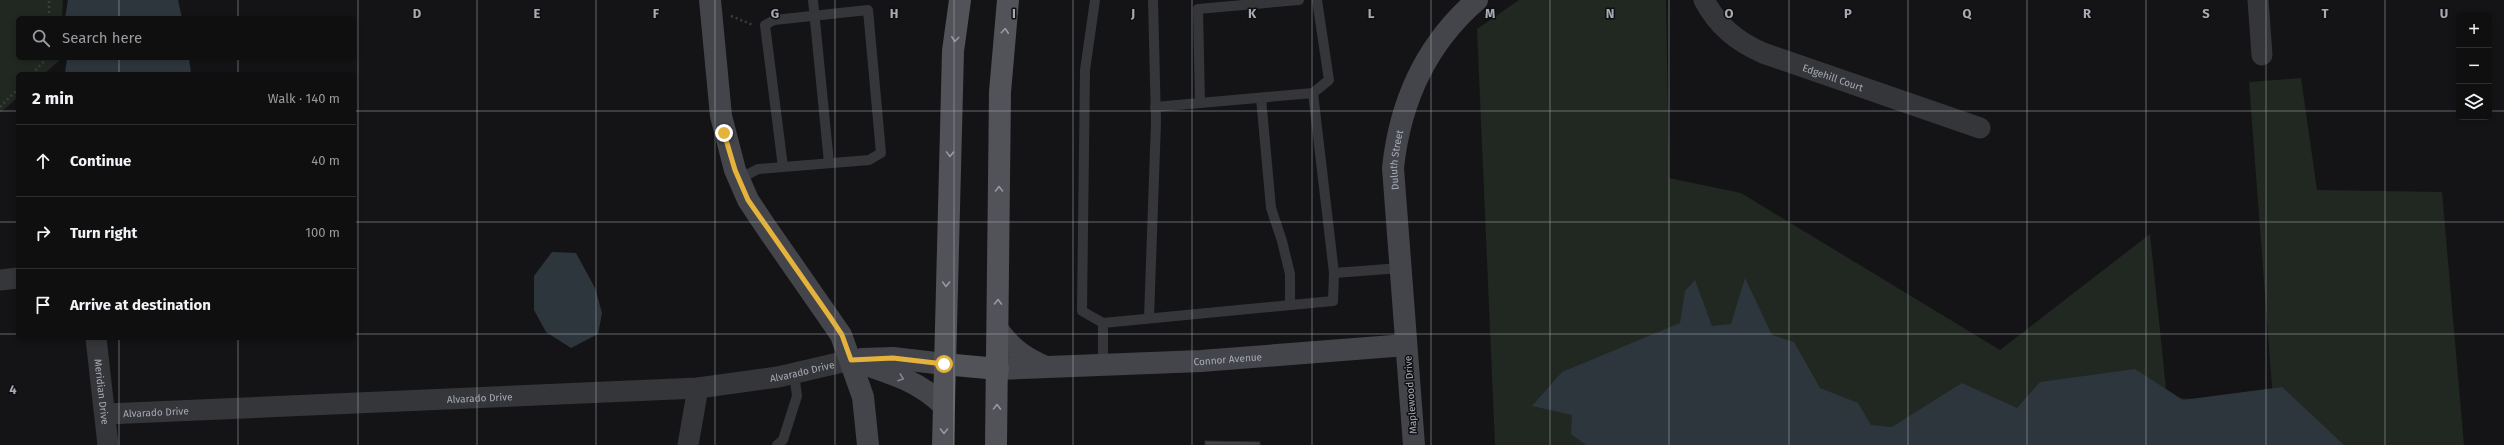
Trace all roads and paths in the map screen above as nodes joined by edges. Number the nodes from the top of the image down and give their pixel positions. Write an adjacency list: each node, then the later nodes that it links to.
1 (49, 0): 13 (path)
2 (710, 0): 29 (street)
3 (813, 0): 15 (lane)
4 (960, 0): 41 (main road, one-way to 41)
5 (1008, 0): 37 (main road, one-way to 5)
6 (1095, 0): 36 (lane)
7 (1153, 0): 24 (lane)
8 (1299, 0): 23 (lane)
9 (1317, 0): 21 (lane)
10 (1477, 0): 30 (street, Duluth Street)
11 (1704, 0): 26 (street, Edgehill Court)
12 (2258, 0): 17 (street)
13 (49, 16)
14 (731, 16): 16 (path)
15 (815, 16): 16 (lane); 27 (lane); 27 (lane)
16 (765, 30): 28 (lane)
17 (2262, 55)
18 (45, 60): 19 (path)
19 (34, 72)
20 (16, 91): 25 (path)
21 (1313, 93): 22 (lane); 31 (lane)
22 (1260, 98): 23 (lane); 34 (lane)
23 (1200, 103): 24 (lane)
24 (1155, 107): 35 (lane)
25 (0, 108)
26 (1980, 128)
27 (829, 163): 28 (lane)
28 (783, 167): 29 (lane)
29 (739, 179): 40 (street)
30 (1401, 268): 31 (lane); 39 (street, Duluth Street)
31 (1334, 273): 34 (lane)
32 (16, 278): 33 (street)
33 (0, 280)
34 (1290, 305): 35 (lane)
35 (1149, 318): 36 (lane)
36 (1103, 322): 42 (lane)
37 (998, 330): 43 (street, Connor Avenue); 44 (main road)
38 (96, 340): 48 (street, Meridian Drive)
39 (1406, 345): 42 (street, Connor Avenue); 55 (street, Maplewood Drive)
40 (851, 360): 41 (street); 45 (street, Alvarado Drive); 47 (street, one-way to 47); 52 (street)
41 (944, 364): 44 (main road, Connor Avenue); 47 (main road)
42 (1103, 365): 43 (street, Connor Avenue)
43 (1049, 368): 44 (street, Connor Avenue)
44 (998, 369): 54 (main road, one-way to 44)
45 (794, 374): 46 (street, Alvarado Drive); 51 (lane)
46 (698, 388): 48 (street, Alvarado Drive); 50 (street)
47 (944, 406): 53 (main road, one-way to 53)
48 (106, 414): 49 (street, Meridian Drive)
49 (108, 445)
50 (688, 445)
51 (777, 445)
52 (868, 445)
53 (943, 445)
54 (996, 445)
55 (1414, 445)

